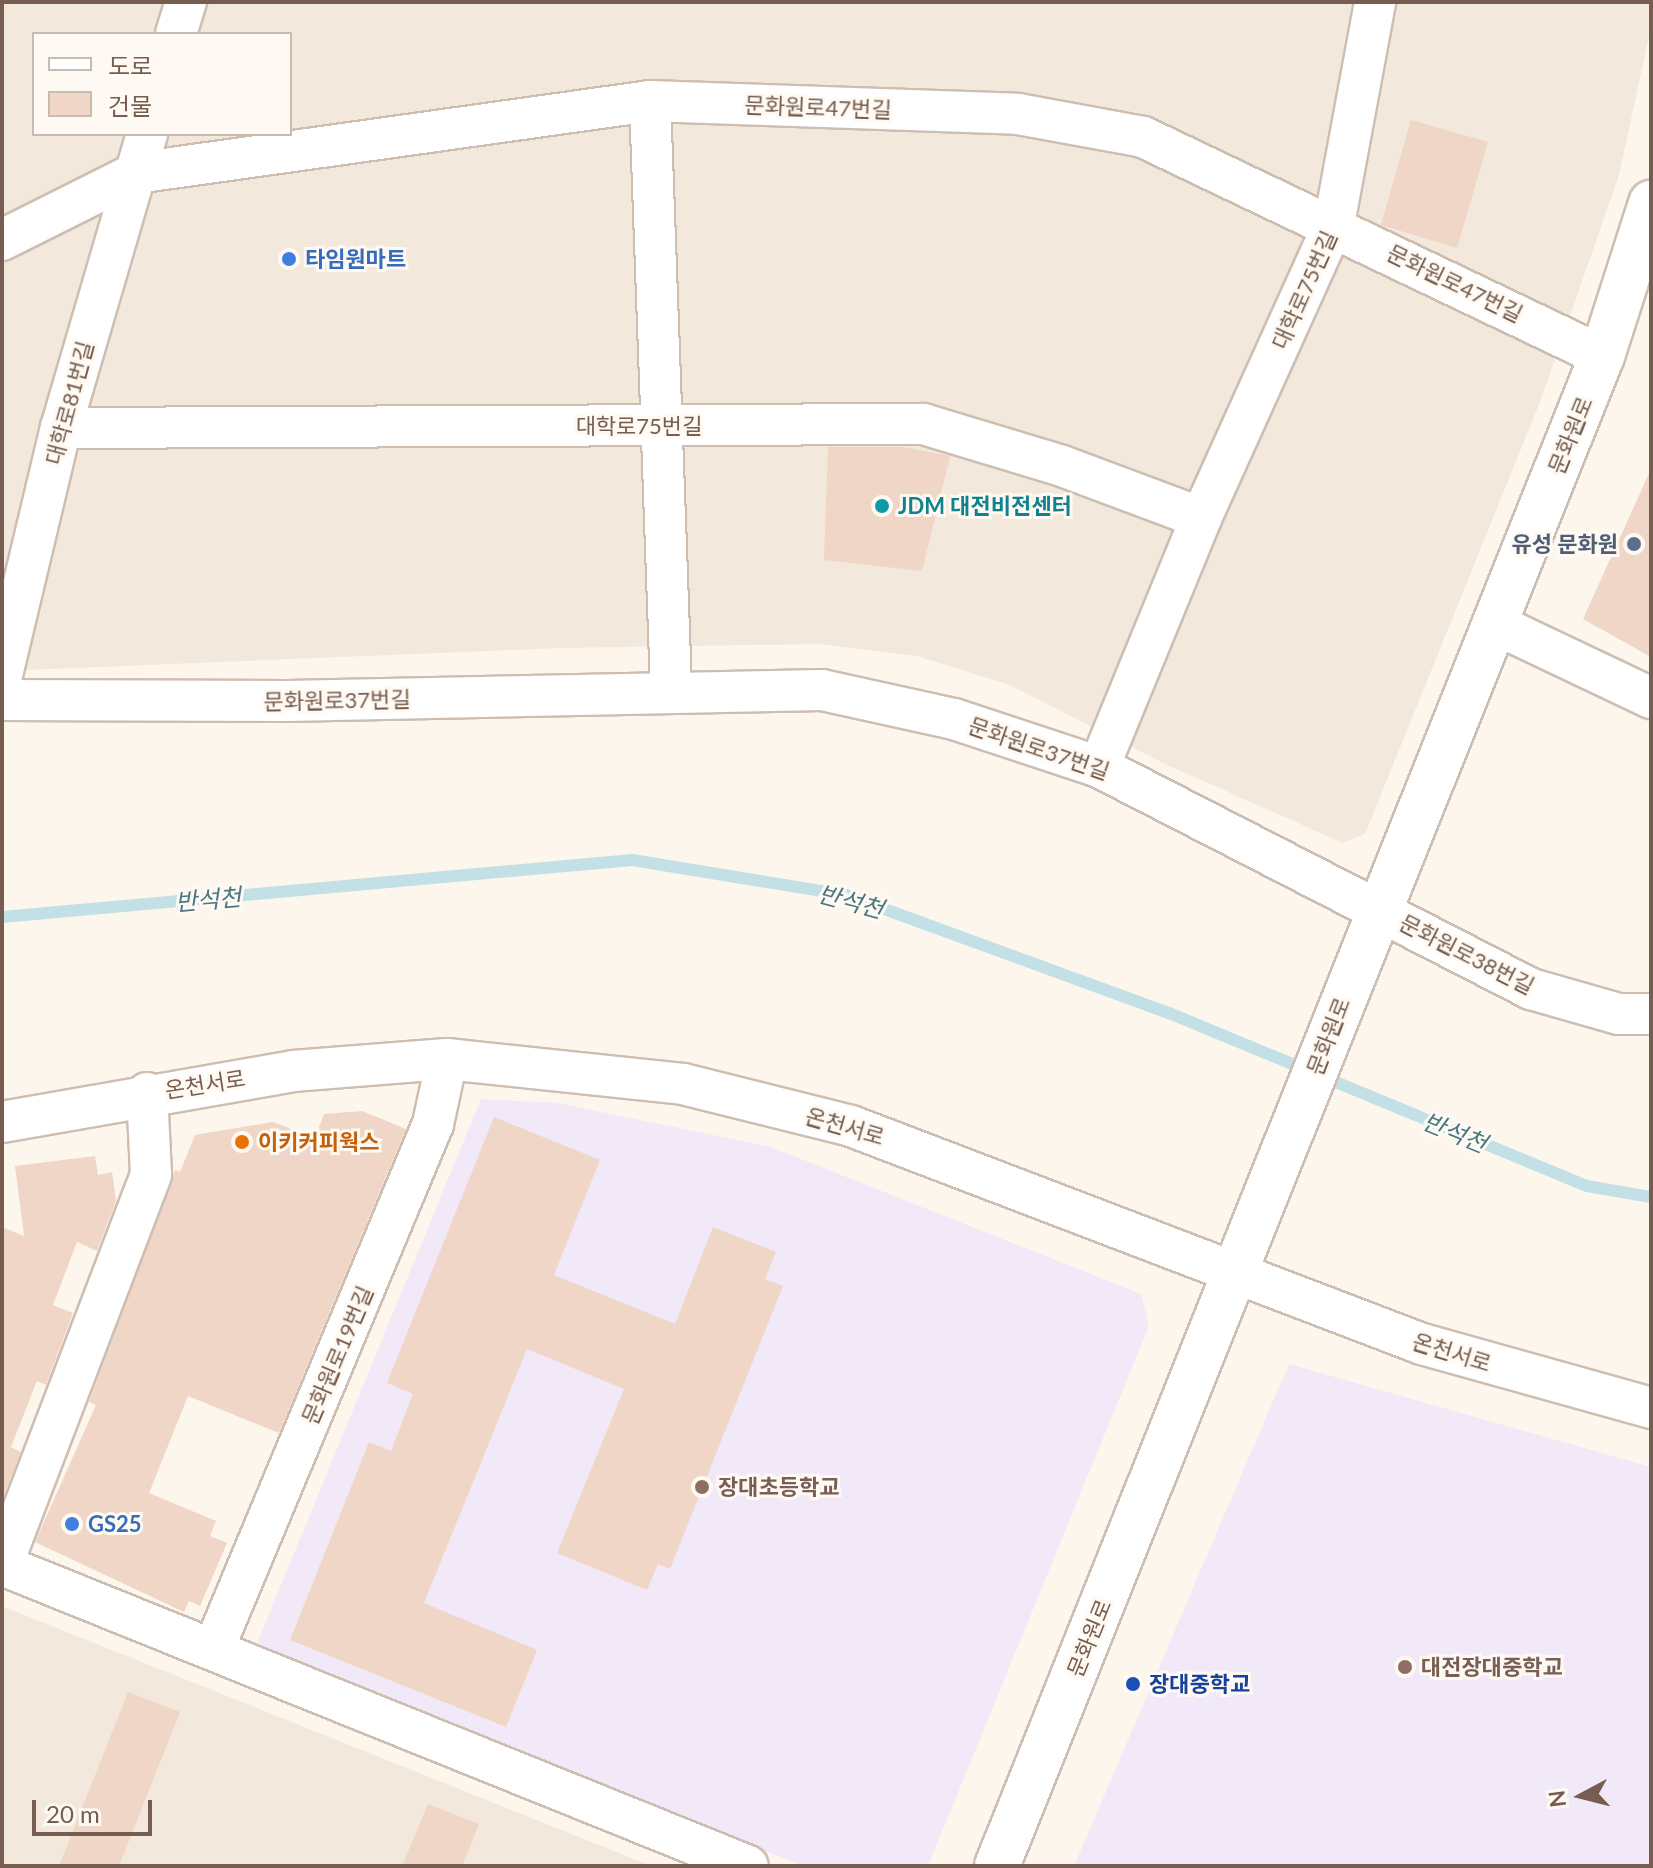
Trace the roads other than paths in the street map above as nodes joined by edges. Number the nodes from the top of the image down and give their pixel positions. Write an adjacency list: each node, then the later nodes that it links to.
1 (186, 2): 3 (street)
2 (1375, 2): 8 (street, 대학로75번길)
3 (177, 32)
4 (650, 101): 6 (street, 문화원로47번길); 8 (street, 문화원로47번길); 11 (street)
5 (146, 136): 6 (street, 대학로81번길)
6 (136, 173): 9 (street, 문화원로47번길); 12 (street, 대학로81번길)
7 (1651, 203): 10 (street, 문화원로)
8 (1334, 224): 10 (street, 문화원로47번길); 13 (street, 대학로75번길)
9 (2, 240)
10 (1602, 356): 14 (street, 문화원로)
11 (664, 427): 12 (street, 대학로75번길); 13 (street, 대학로75번길); 16 (street)
12 (61, 428): 15 (street, 대학로81번길)
13 (1201, 518): 19 (street, 대학로75번길)
14 (1493, 623): 17 (street); 20 (street, 문화원로)
15 (2, 675)
16 (671, 689): 18 (street, 문화원로37번길); 19 (street, 문화원로37번길)
17 (1651, 698)
18 (2, 700)
19 (1099, 767): 20 (street, 문화원로37번길)
20 (1377, 909): 21 (street, 문화원로38번길); 25 (street, 문화원로)
21 (1651, 1014)
22 (447, 1059): 23 (street, 온천서로); 25 (street, 온천서로); 28 (street, 문화원로19번길)
23 (147, 1093): 24 (street, 온천서로); 27 (street)
24 (2, 1122)
25 (1234, 1275): 26 (street, 온천서로); 30 (street, 문화원로)
26 (1651, 1408)
27 (2, 1565): 28 (street)
28 (214, 1648): 29 (street)
29 (748, 1866)
30 (997, 1866)

